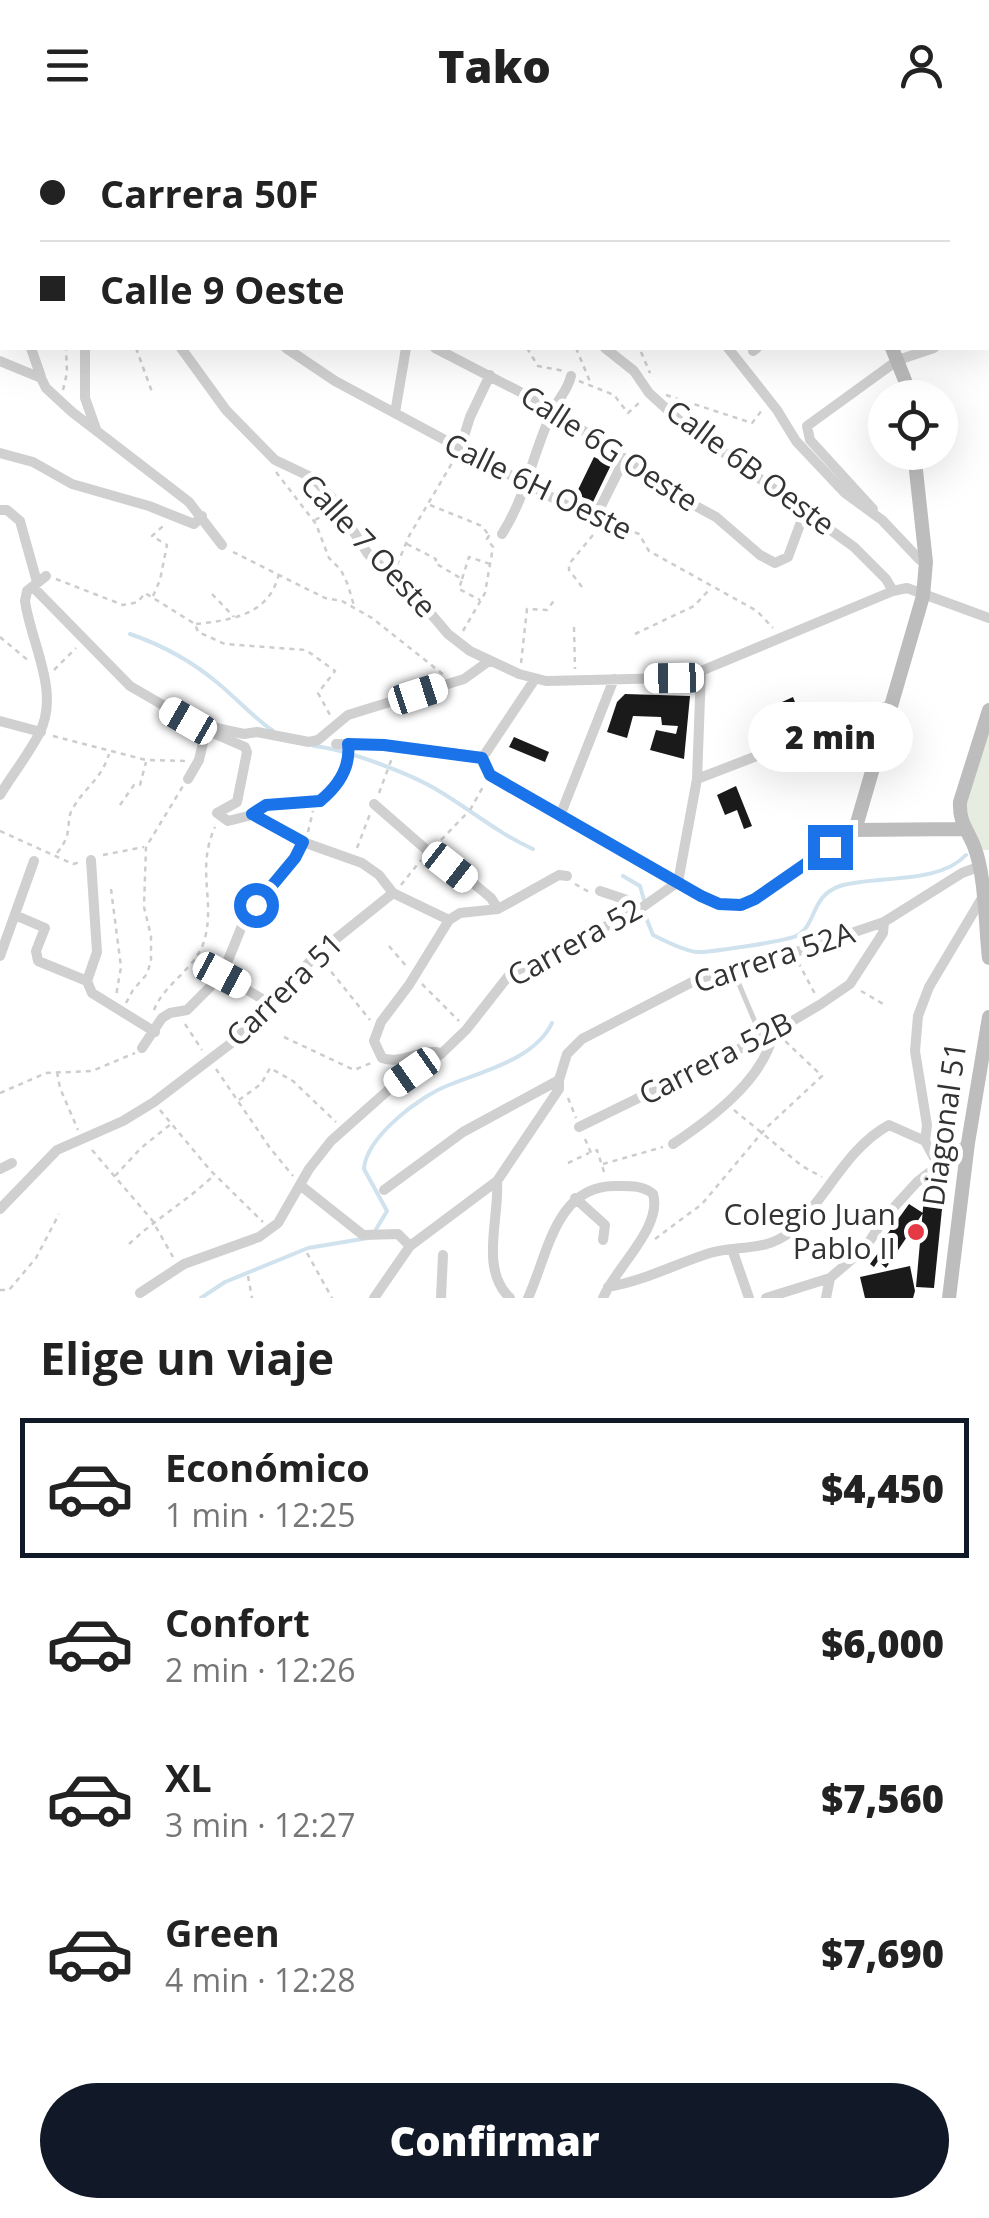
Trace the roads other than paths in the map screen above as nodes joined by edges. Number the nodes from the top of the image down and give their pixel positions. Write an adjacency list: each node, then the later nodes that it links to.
1 (31, 350): 14 (street)
2 (85, 350): 16 (street)
3 (183, 350): 37 (street, Calle 7 Oeste)
4 (289, 350): 19 (street, Calle 6H Oeste)
5 (406, 350): 19 (street)
6 (439, 350): 12 (street, Calle 6G Oeste)
7 (608, 350): 27 (street, Calle 6B Oeste)
8 (730, 350): 29 (street)
9 (921, 350): 10 (street)
10 (895, 354): 15 (street); 29 (street)
11 (0, 360): 14 (street)
12 (490, 374): 18 (street, Calle 6G Oeste); 21 (street)
13 (571, 376): 18 (street)
14 (41, 378): 17 (street)
15 (902, 380)
16 (85, 398): 17 (street); 20 (street)
17 (62, 402): 20 (street)
18 (553, 409): 23 (street, Calle 6G Oeste); 25 (street)
19 (395, 413): 21 (street, Calle 6H Oeste)
20 (96, 431): 28 (street)
21 (460, 450): 25 (street, Calle 6H Oeste)
22 (0, 453): 28 (street)
23 (625, 458): 25 (street, Calle 6H Oeste); 27 (street, Calle 6G Oeste)
24 (916, 470): 32 (street)
25 (527, 485): 30 (street)
26 (0, 510): 33 (street)
27 (805, 511): 34 (street, Calle 6B Oeste)
28 (198, 520): 31 (street)
29 (882, 520): 32 (street)
30 (495, 534)
31 (222, 545)
32 (926, 562): 35 (street)
33 (39, 582): 44 (street); 45 (street)
34 (893, 591): 35 (street); 38 (street, Calle 7 Oeste)
35 (923, 596): 36 (street); 41 (street)
36 (989, 618)
37 (489, 661): 39 (street, Calle 7 Oeste); 44 (street)
38 (702, 671): 40 (street, Calle 7 Oeste); 47 (street)
39 (535, 679): 40 (street, Calle 7 Oeste); 46 (street)
40 (614, 680): 52 (street)
41 (892, 704): 47 (street); 54 (street)
42 (988, 717): 53 (street)
43 (0, 722): 45 (street)
44 (206, 730): 48 (street); 51 (street)
45 (40, 732): 49 (street)
46 (482, 758): 51 (street); 52 (street)
47 (696, 779): 60 (street)
48 (188, 780)
49 (0, 794)
50 (374, 804): 64 (street)
51 (252, 814): 55 (street)
52 (560, 816): 60 (street)
53 (962, 829): 54 (street); 58 (street)
54 (855, 830): 60 (street)
55 (303, 842): 62 (street); 72 (street)
56 (92, 860): 73 (street)
57 (34, 862): 66 (street)
58 (978, 867): 63 (street); 68 (street, Carrera 52A)
59 (568, 876): 64 (street)
60 (678, 882): 65 (street, Carrera 52)
61 (600, 892): 65 (street)
62 (393, 893): 67 (street); 74 (street, Carrera 51)
63 (982, 898): 70 (street); 85 (street)
64 (498, 910): 67 (street)
65 (637, 911): 80 (street, Carrera 52)
66 (15, 916): 69 (street); 73 (street)
67 (448, 920): 80 (street)
68 (884, 922): 71 (street, Carrera 52A); 77 (street, Carrera 52B)
69 (0, 953)
70 (989, 958)
71 (733, 970): 78 (lane); 81 (street, Carrera 52A)
72 (222, 975): 74 (street); 76 (street)
73 (87, 981): 76 (street)
74 (269, 1004): 84 (street, Carrera 51)
75 (989, 1017): 82 (street, Diagonal 51)
76 (151, 1030): 79 (street)
77 (774, 1032): 78 (street, Carrera 52B); 87 (street)
78 (762, 1038): 83 (street, Carrera 52B)
79 (142, 1048)
80 (442, 1053): 93 (street, Carrera 52)
81 (559, 1080): 92 (street); 94 (street)
82 (982, 1099): 86 (street, Diagonal 51)
83 (579, 1127)
84 (83, 1138): 88 (street); 96 (street, Carrera 51)
85 (925, 1141): 90 (street); 99 (street)
86 (968, 1143): 90 (street); 111 (street, Diagonal 51)
87 (673, 1144)
88 (92, 1150)
89 (12, 1163): 91 (street)
90 (938, 1167): 101 (street)
91 (0, 1169)
92 (497, 1181): 98 (street); 104 (street)
93 (300, 1185): 98 (street); 102 (street, Carrera 52)
94 (384, 1190)
95 (575, 1198): 97 (street); 103 (street); 107 (street)
96 (0, 1209)
97 (603, 1240)
98 (410, 1246): 105 (street)
99 (732, 1249): 103 (street); 108 (street)
100 (442, 1254): 106 (street)
101 (830, 1278): 109 (street); 110 (street)
102 (140, 1293)
103 (606, 1293)
104 (504, 1296)
105 (374, 1298)
106 (442, 1298)
107 (528, 1298)
108 (749, 1298)
109 (766, 1298)
110 (826, 1298)
111 (950, 1298)

